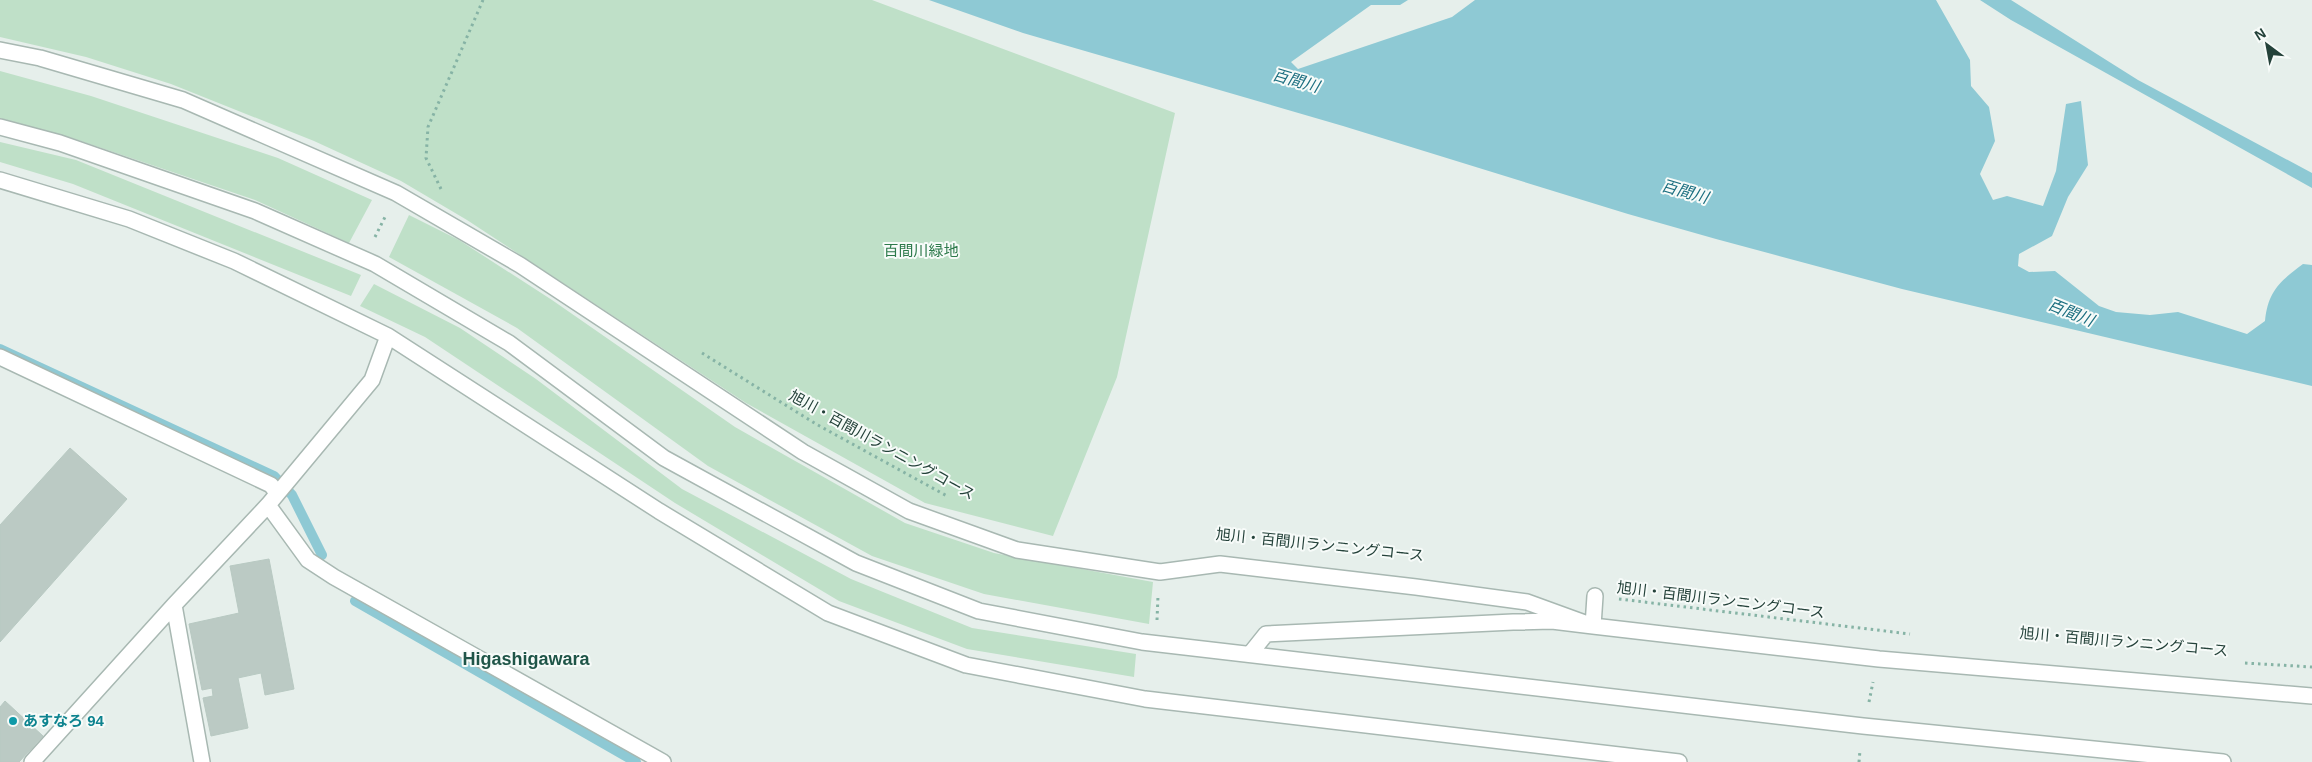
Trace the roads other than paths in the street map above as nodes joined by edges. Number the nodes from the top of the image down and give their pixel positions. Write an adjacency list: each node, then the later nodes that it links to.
1 (0, 50): 10 (street)
2 (0, 127): 11 (street)
3 (0, 180): 4 (street)
4 (388, 336): 6 (street); 16 (street)
5 (0, 357): 6 (street)
6 (282, 488): 7 (street)
7 (268, 505): 9 (street); 15 (street)
8 (1595, 596): 10 (street)
9 (174, 605): 13 (street); 14 (street)
10 (1593, 626): 11 (street); 12 (street)
11 (1250, 654): 17 (street)
12 (2312, 696)
13 (32, 762)
14 (202, 762)
15 (663, 762)
16 (1679, 762)
17 (2224, 762)

